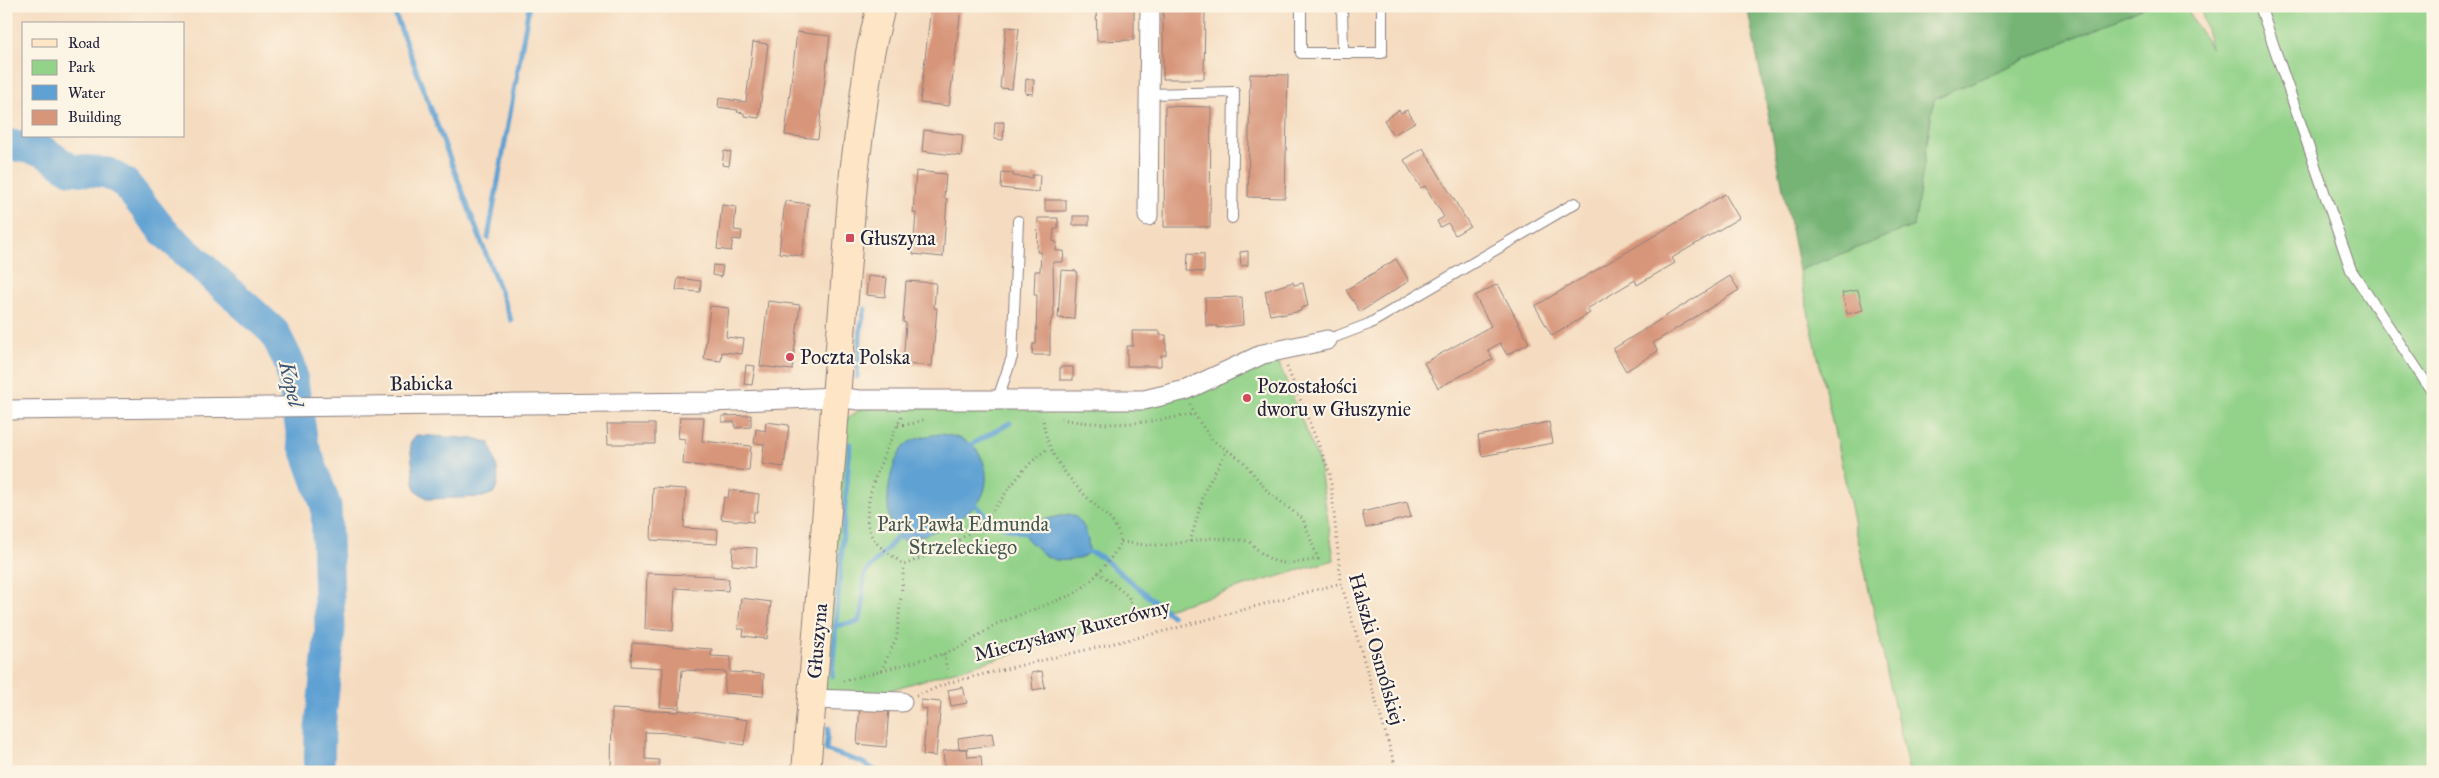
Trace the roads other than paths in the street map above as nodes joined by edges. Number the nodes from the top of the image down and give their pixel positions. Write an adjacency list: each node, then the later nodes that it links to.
1 (881, 6): 15 (street, Głuszyna)
2 (1150, 6): 8 (street)
3 (1301, 6): 7 (lane)
4 (1342, 6): 7 (lane)
5 (1382, 6): 7 (lane)
6 (2260, 6): 14 (lane)
7 (1343, 53)
8 (1149, 94): 10 (street); 11 (lane)
9 (1574, 203): 13 (lane)
10 (1148, 216)
11 (1232, 218)
12 (1018, 221): 16 (lane)
13 (1327, 340): 16 (street)
14 (2433, 393)
15 (837, 397): 16 (street); 17 (street, Babicka); 18 (street, Głuszyna)
16 (997, 402)
17 (6, 410)
18 (812, 695): 19 (street); 20 (street, Głuszyna)
19 (902, 702)
20 (805, 770)

